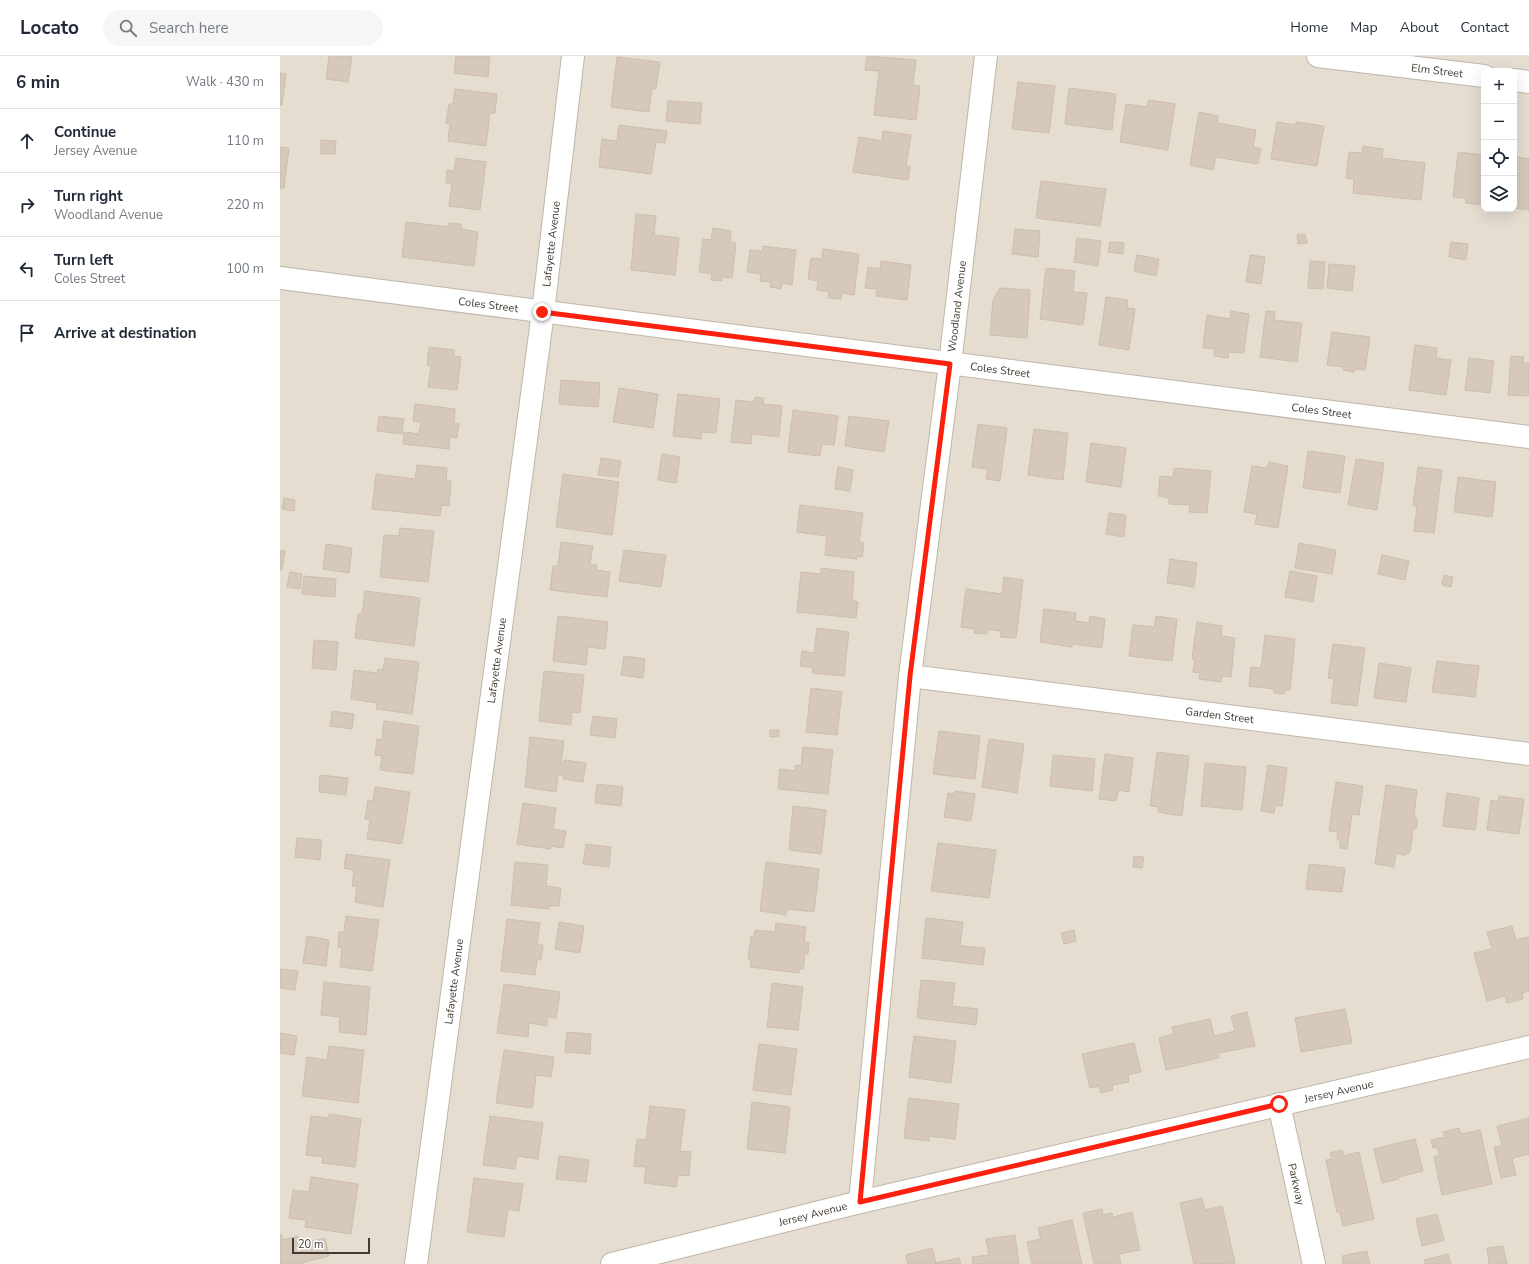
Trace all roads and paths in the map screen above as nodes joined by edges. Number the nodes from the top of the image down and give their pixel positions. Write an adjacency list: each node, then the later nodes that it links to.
1 (573, 56): 8 (street, Lafayette Avenue)
2 (986, 56): 9 (street, Woodland Avenue)
3 (1318, 56): 4 (street, Elm Street)
4 (1481, 76)
5 (1517, 80): 6 (street)
6 (1529, 82)
7 (280, 278): 8 (street, Coles Street)
8 (542, 312): 9 (street, Coles Street); 16 (street, Lafayette Avenue)
9 (950, 364): 10 (street, Coles Street); 11 (street, Woodland Avenue)
10 (1529, 437)
11 (910, 676): 12 (street, Garden Street); 15 (street, Woodland Avenue)
12 (1529, 754)
13 (1529, 1047): 14 (street, Jersey Avenue)
14 (1279, 1104): 15 (street, Jersey Avenue); 18 (street, Parkway)
15 (860, 1202): 17 (street, Jersey Avenue)
16 (416, 1264)
17 (612, 1264)
18 (1314, 1264)

